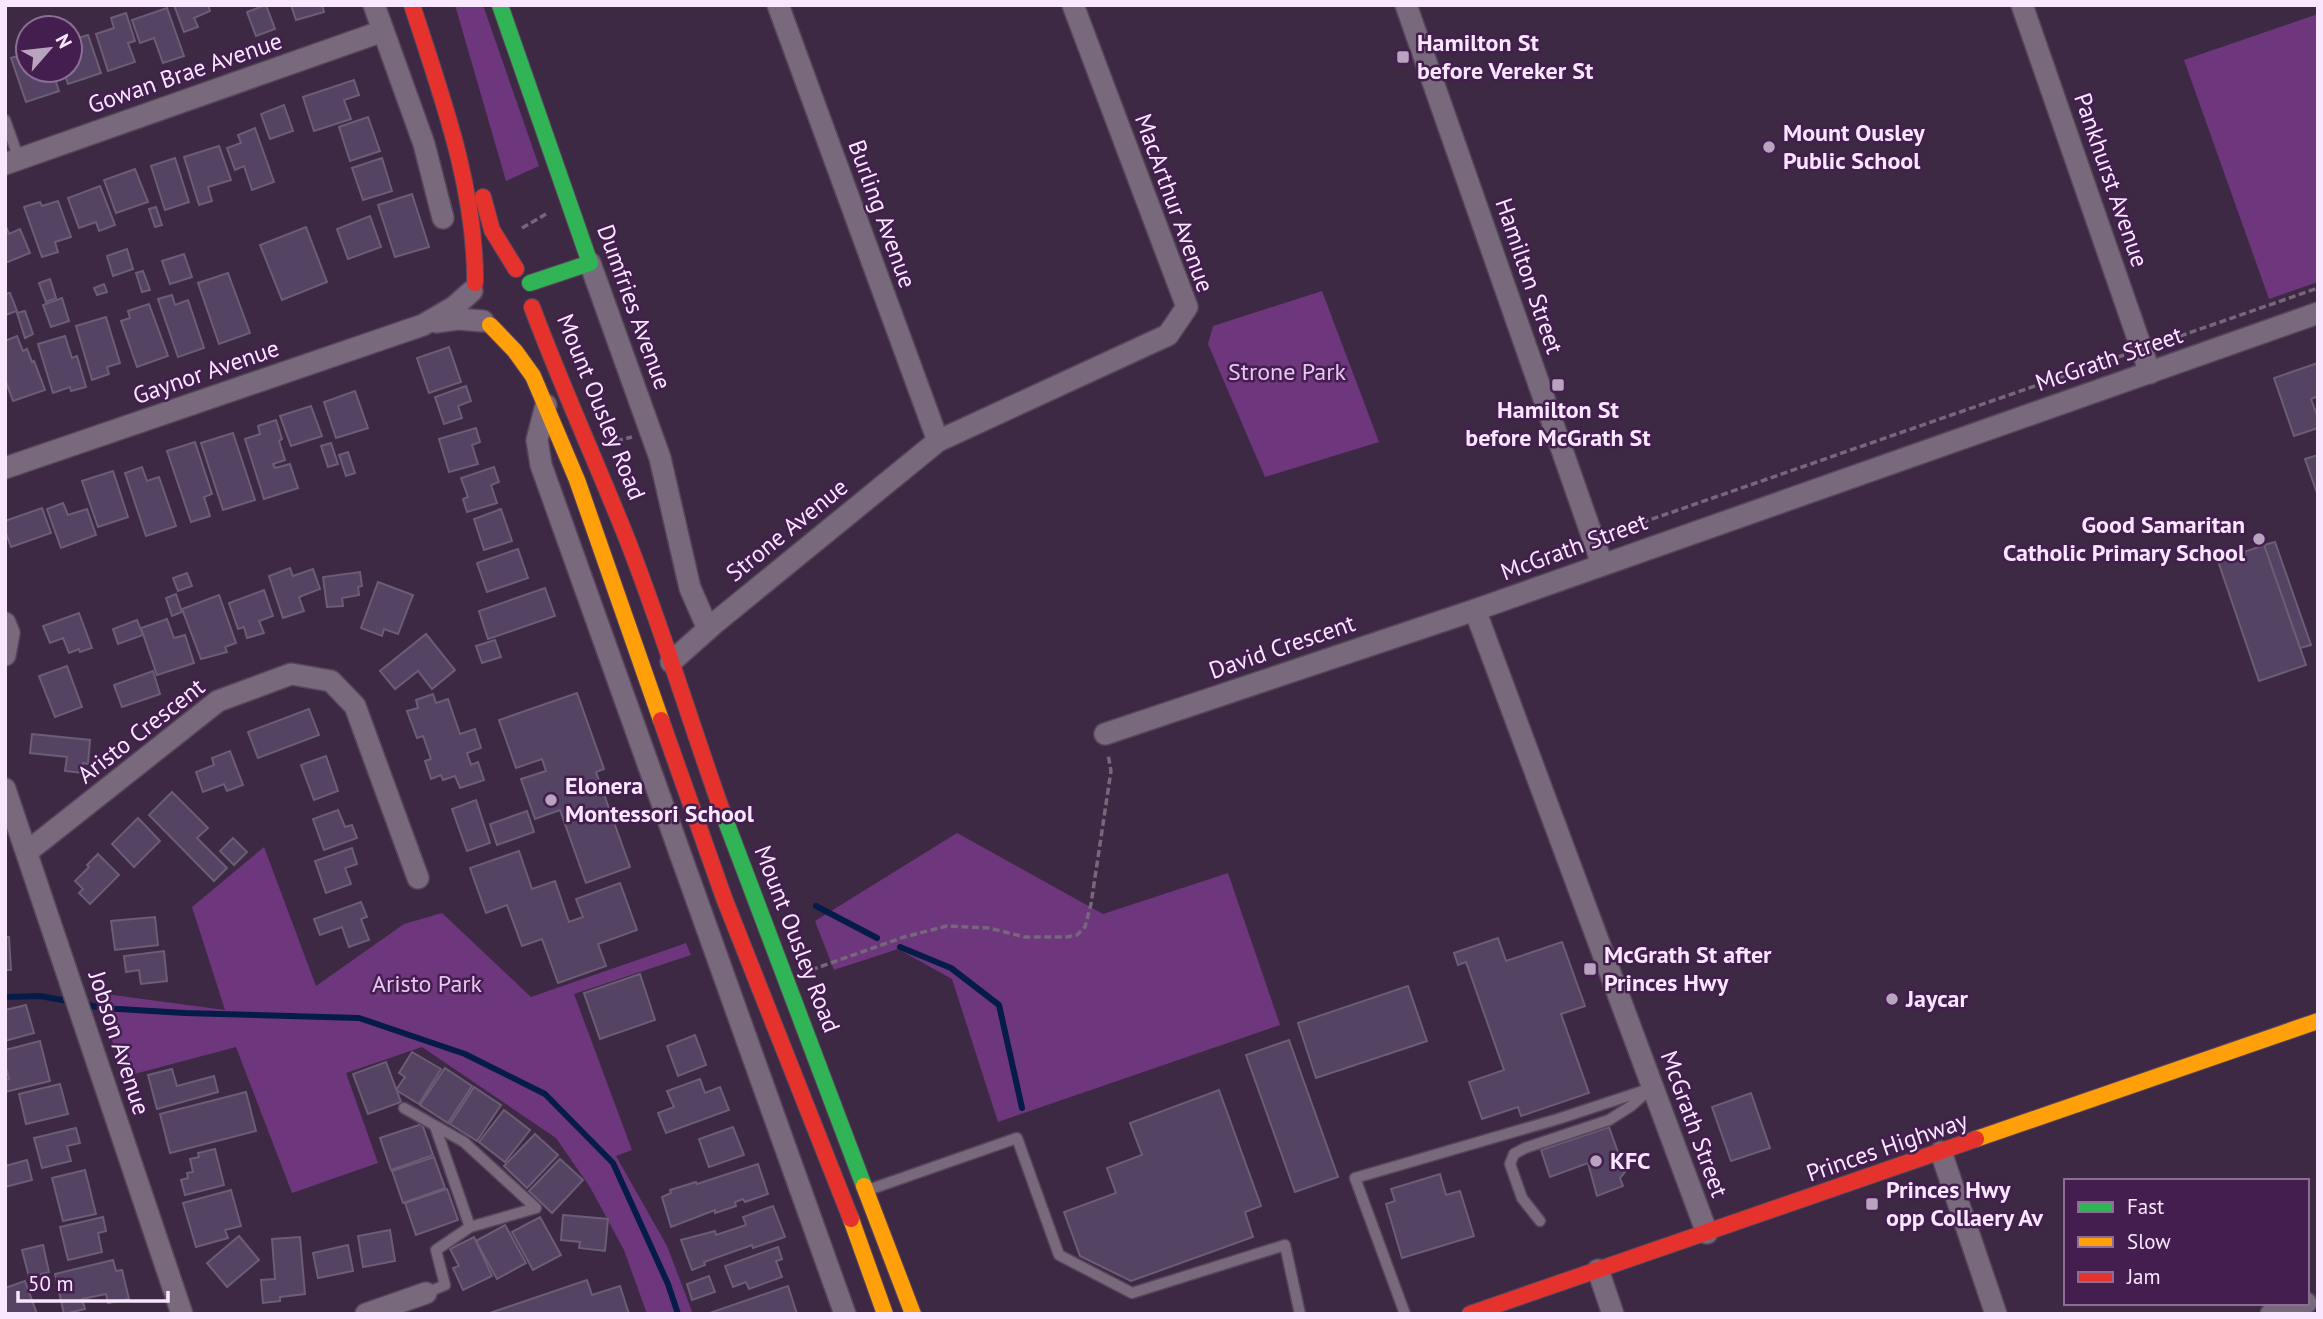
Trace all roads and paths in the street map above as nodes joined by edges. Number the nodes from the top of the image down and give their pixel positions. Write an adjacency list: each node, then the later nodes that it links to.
1 (374, 5): 8 (street)
2 (412, 5): 17 (main road)
3 (500, 5): 15 (main road, Dumfries Avenue)
4 (778, 5): 28 (street, Burling Avenue)
5 (1073, 5): 28 (street, MacArthur Avenue)
6 (1406, 5): 31 (street, Hamilton Street)
7 (2022, 5): 26 (street, Pankhurst Avenue)
8 (383, 31): 11 (street, Gowan Brae Avenue); 13 (street)
9 (5, 120): 11 (lane)
10 (470, 137): 16 (main road)
11 (12, 161)
12 (554, 212): 14 (path)
13 (443, 218)
14 (520, 229)
15 (590, 263): 18 (main road); 34 (street, Dumfries Avenue)
16 (516, 269): 17 (main road); 18 (main road)
17 (482, 278): 22 (main road); 23 (street, Gaynor Avenue)
18 (530, 283): 21 (main road)
19 (2318, 288): 24 (path)
20 (2318, 313): 26 (street, McGrath Street)
21 (523, 318): 22 (main road); 36 (main road, Mount Ousley Road)
22 (486, 323): 23 (street, Gaynor Avenue); 27 (main road, Mount Ousley Road)
23 (424, 325): 29 (street, Gaynor Avenue)
24 (2155, 344)
25 (2125, 355): 30 (path)
26 (2150, 373): 31 (street, McGrath Street)
27 (546, 405): 47 (street, Mount Ousley Road); 49 (main road, Mount Ousley Road)
28 (938, 441): 34 (street, Strone Avenue)
29 (5, 468)
30 (1610, 534)
31 (1602, 564): 32 (street, McGrath Street)
32 (1475, 610): 37 (street, David Crescent); 43 (street, McGrath Street)
33 (5, 623): 35 (street)
34 (708, 629): 36 (street, Strone Avenue)
35 (5, 655)
36 (671, 662): 41 (main road, Mount Ousley Road)
37 (1105, 734): 41 (path)
38 (5, 789): 39 (street, Jobson Avenue)
39 (27, 852): 40 (street, Aristo Crescent); 56 (street, Jobson Avenue)
40 (418, 878)
41 (784, 981): 48 (main road, Mount Ousley Road)
42 (2318, 1021): 46 (main road, Princes Highway)
43 (1652, 1088): 50 (lane); 52 (street, McGrath Street); 62 (lane)
44 (404, 1108): 45 (lane)
45 (435, 1126): 51 (lane); 51 (lane)
46 (1941, 1152): 52 (main road, Princes Highway); 65 (street)
47 (801, 1191): 49 (street); 58 (street, Mount Ousley Road)
48 (866, 1191): 60 (main road, Mount Ousley Road); 61 (lane)
49 (847, 1209): 59 (main road, Mount Ousley Road)
50 (1541, 1221)
51 (470, 1227): 54 (lane)
52 (1707, 1233): 53 (main road, Princes Highway)
53 (1598, 1270): 63 (main road, Princes Highway); 64 (street)
54 (426, 1293): 57 (street)
55 (2301, 1305): 66 (street)
56 (182, 1314)
57 (366, 1314)
58 (845, 1314)
59 (885, 1314)
60 (913, 1314)
61 (1300, 1314)
62 (1405, 1314)
63 (1470, 1314)
64 (1613, 1314)
65 (1996, 1314)
66 (2272, 1314)

